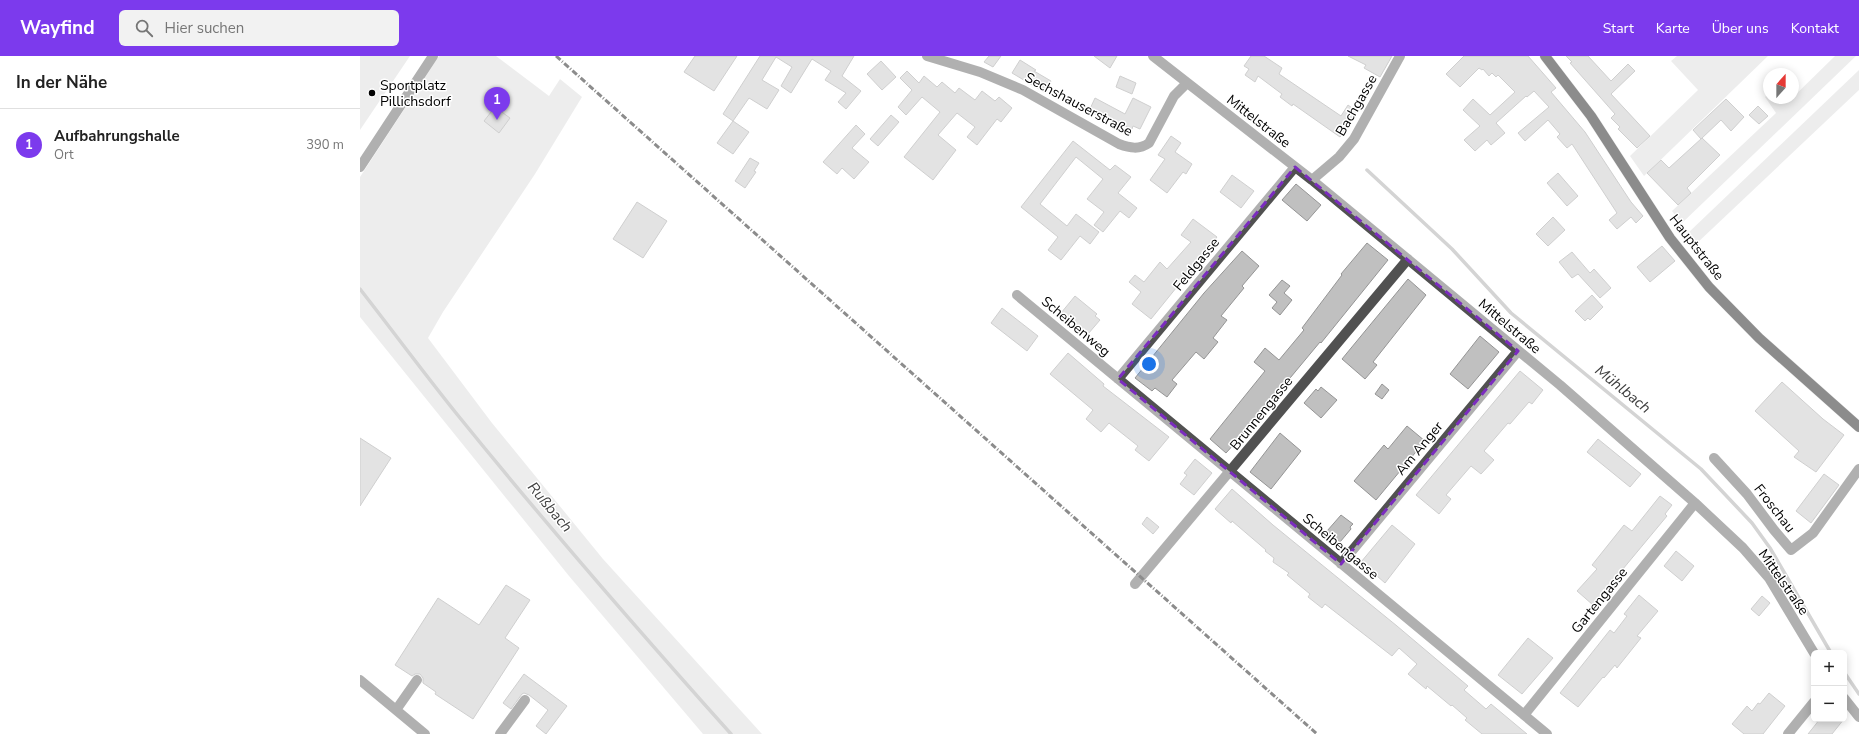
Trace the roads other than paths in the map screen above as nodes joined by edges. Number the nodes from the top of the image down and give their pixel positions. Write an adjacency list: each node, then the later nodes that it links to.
1 (433, 56): 7 (street)
2 (927, 56): 6 (street, Sechshauserstraße)
3 (1153, 56): 6 (street, Mittelstraße)
4 (1400, 56): 9 (street, Bachgasse)
5 (1545, 56): 14 (main road, Hauptstraße)
6 (1187, 83): 8 (street, Mittelstraße)
7 (360, 167)
8 (1295, 167): 9 (street, Mittelstraße); 13 (street, Feldgasse)
9 (1312, 180): 10 (street, Mittelstraße)
10 (1408, 260): 12 (street, Mittelstraße); 17 (street, Brunnengasse)
11 (1017, 295): 13 (street, Scheibenweg)
12 (1518, 351): 18 (street, Mittelstraße); 19 (street, Am Anger)
13 (1118, 379): 17 (street, Scheibengasse)
14 (1859, 427)
15 (1714, 458): 16 (street, Froschau)
16 (1859, 469)
17 (1230, 471): 19 (street, Scheibengasse); 20 (street, Brunnengasse)
18 (1694, 503): 21 (street, Mittelstraße); 28 (street, Gartengasse)
19 (1341, 564): 28 (street, Scheibengasse)
20 (1135, 584)
21 (1812, 650)
22 (360, 680): 27 (street)
23 (417, 680): 27 (street)
24 (525, 700): 31 (street)
25 (1847, 702): 29 (street)
26 (1811, 706): 33 (street)
27 (396, 710): 30 (street)
28 (1524, 715): 32 (street, Scheibengasse)
29 (1859, 718)
30 (425, 734)
31 (500, 734)
32 (1547, 734)
33 (1788, 734)

